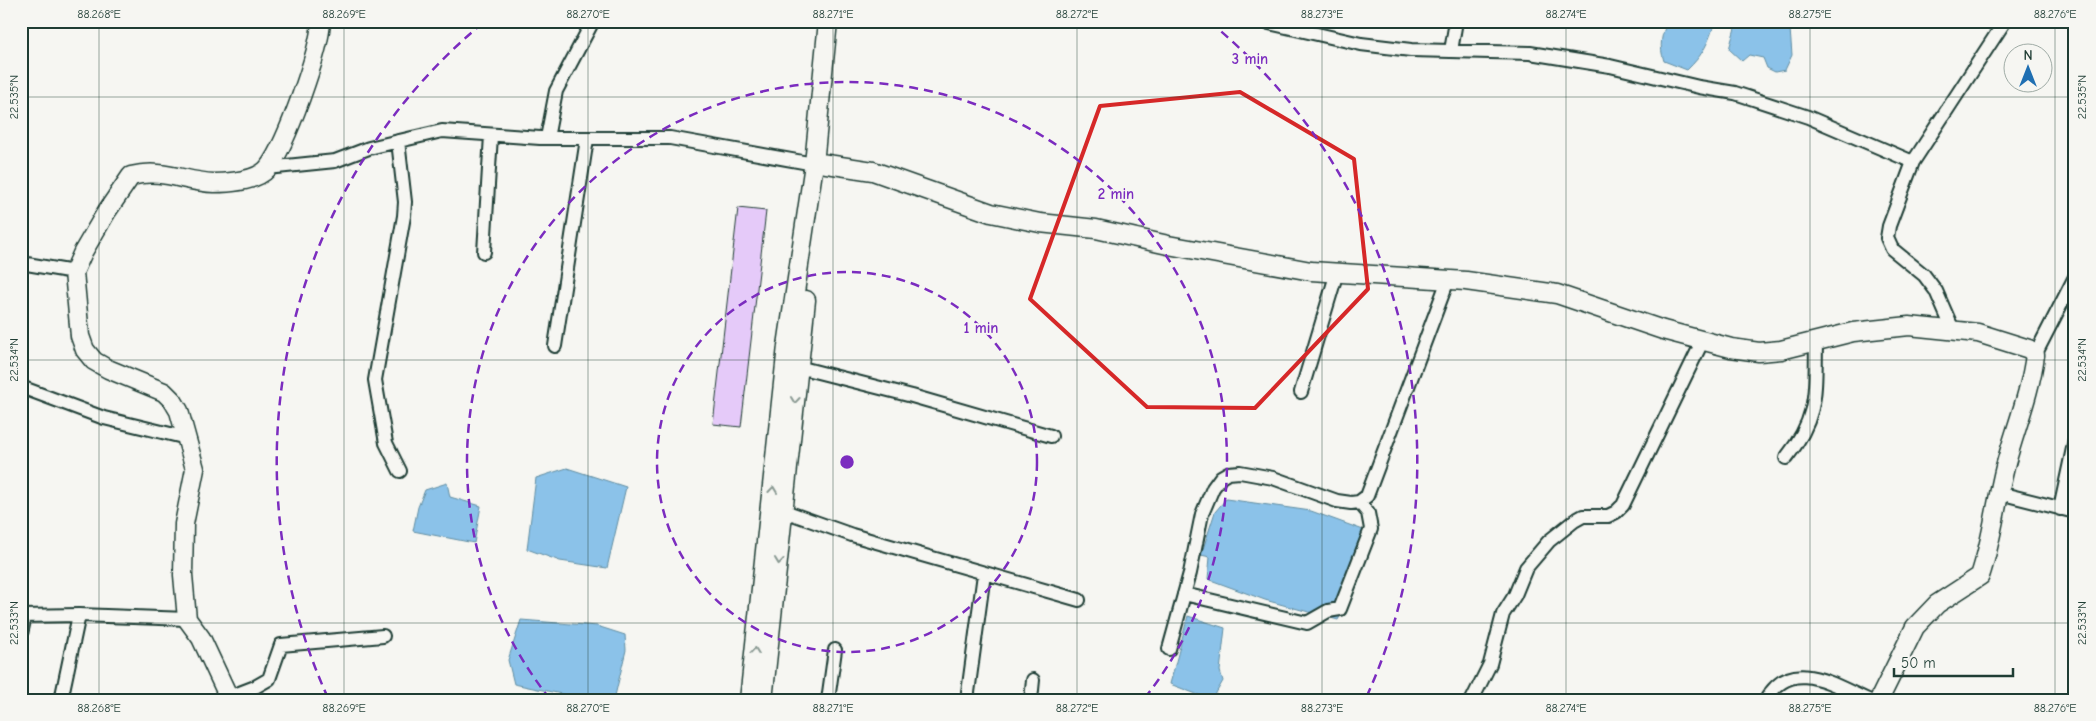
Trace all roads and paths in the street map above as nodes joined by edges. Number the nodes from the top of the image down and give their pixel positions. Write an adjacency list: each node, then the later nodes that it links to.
1 (321, 21): 15 (street)
2 (593, 21): 10 (street)
3 (828, 21): 14 (street)
4 (840, 21): 14 (street)
5 (1260, 21): 8 (street)
6 (1456, 21): 8 (street)
7 (2005, 21): 13 (street)
8 (1451, 51): 13 (street)
9 (491, 135): 10 (street); 12 (street); 16 (street)
10 (546, 138): 11 (street)
11 (587, 139): 14 (street); 25 (street)
12 (398, 141): 15 (street); 34 (street)
13 (1913, 162): 22 (street)
14 (817, 163): 19 (street); 27 (street); 53 (street, one-way to 14)
15 (267, 168): 18 (street)
16 (484, 252)
17 (21, 263): 18 (street)
18 (74, 272): 31 (street)
19 (1337, 272): 21 (street); 29 (street)
20 (2075, 277): 26 (street)
21 (1448, 280): 23 (street); 36 (street)
22 (1953, 330): 24 (street); 26 (street)
23 (1702, 342): 24 (street); 58 (street)
24 (1816, 342): 33 (street)
25 (555, 346)
26 (2035, 355): 35 (street)
27 (798, 367): 30 (street); 38 (street, one-way to 38)
28 (21, 387): 31 (street)
29 (1302, 392)
30 (1051, 436)
31 (187, 438): 45 (street)
32 (2075, 439): 37 (street)
33 (1786, 458)
34 (400, 471)
35 (1999, 493): 37 (street); 61 (street)
36 (1359, 502): 41 (street); 41 (street)
37 (2060, 508): 39 (street)
38 (784, 511): 40 (street); 54 (street, one-way to 54)
39 (2075, 512)
40 (984, 574): 42 (street); 56 (street)
41 (1184, 594): 48 (street)
42 (1079, 600)
43 (79, 615): 44 (street); 45 (street); 52 (street)
44 (23, 616): 46 (street)
45 (187, 619): 51 (street)
46 (21, 634)
47 (383, 636): 51 (street)
48 (1169, 649)
49 (834, 650): 55 (street)
50 (1033, 680): 57 (street)
51 (230, 698)
52 (61, 700)
53 (749, 700)
54 (763, 700)
55 (828, 700)
56 (966, 700)
57 (1030, 700)
58 (1472, 700)
59 (1766, 700): 60 (street)
60 (1868, 700)
61 (1879, 700)

